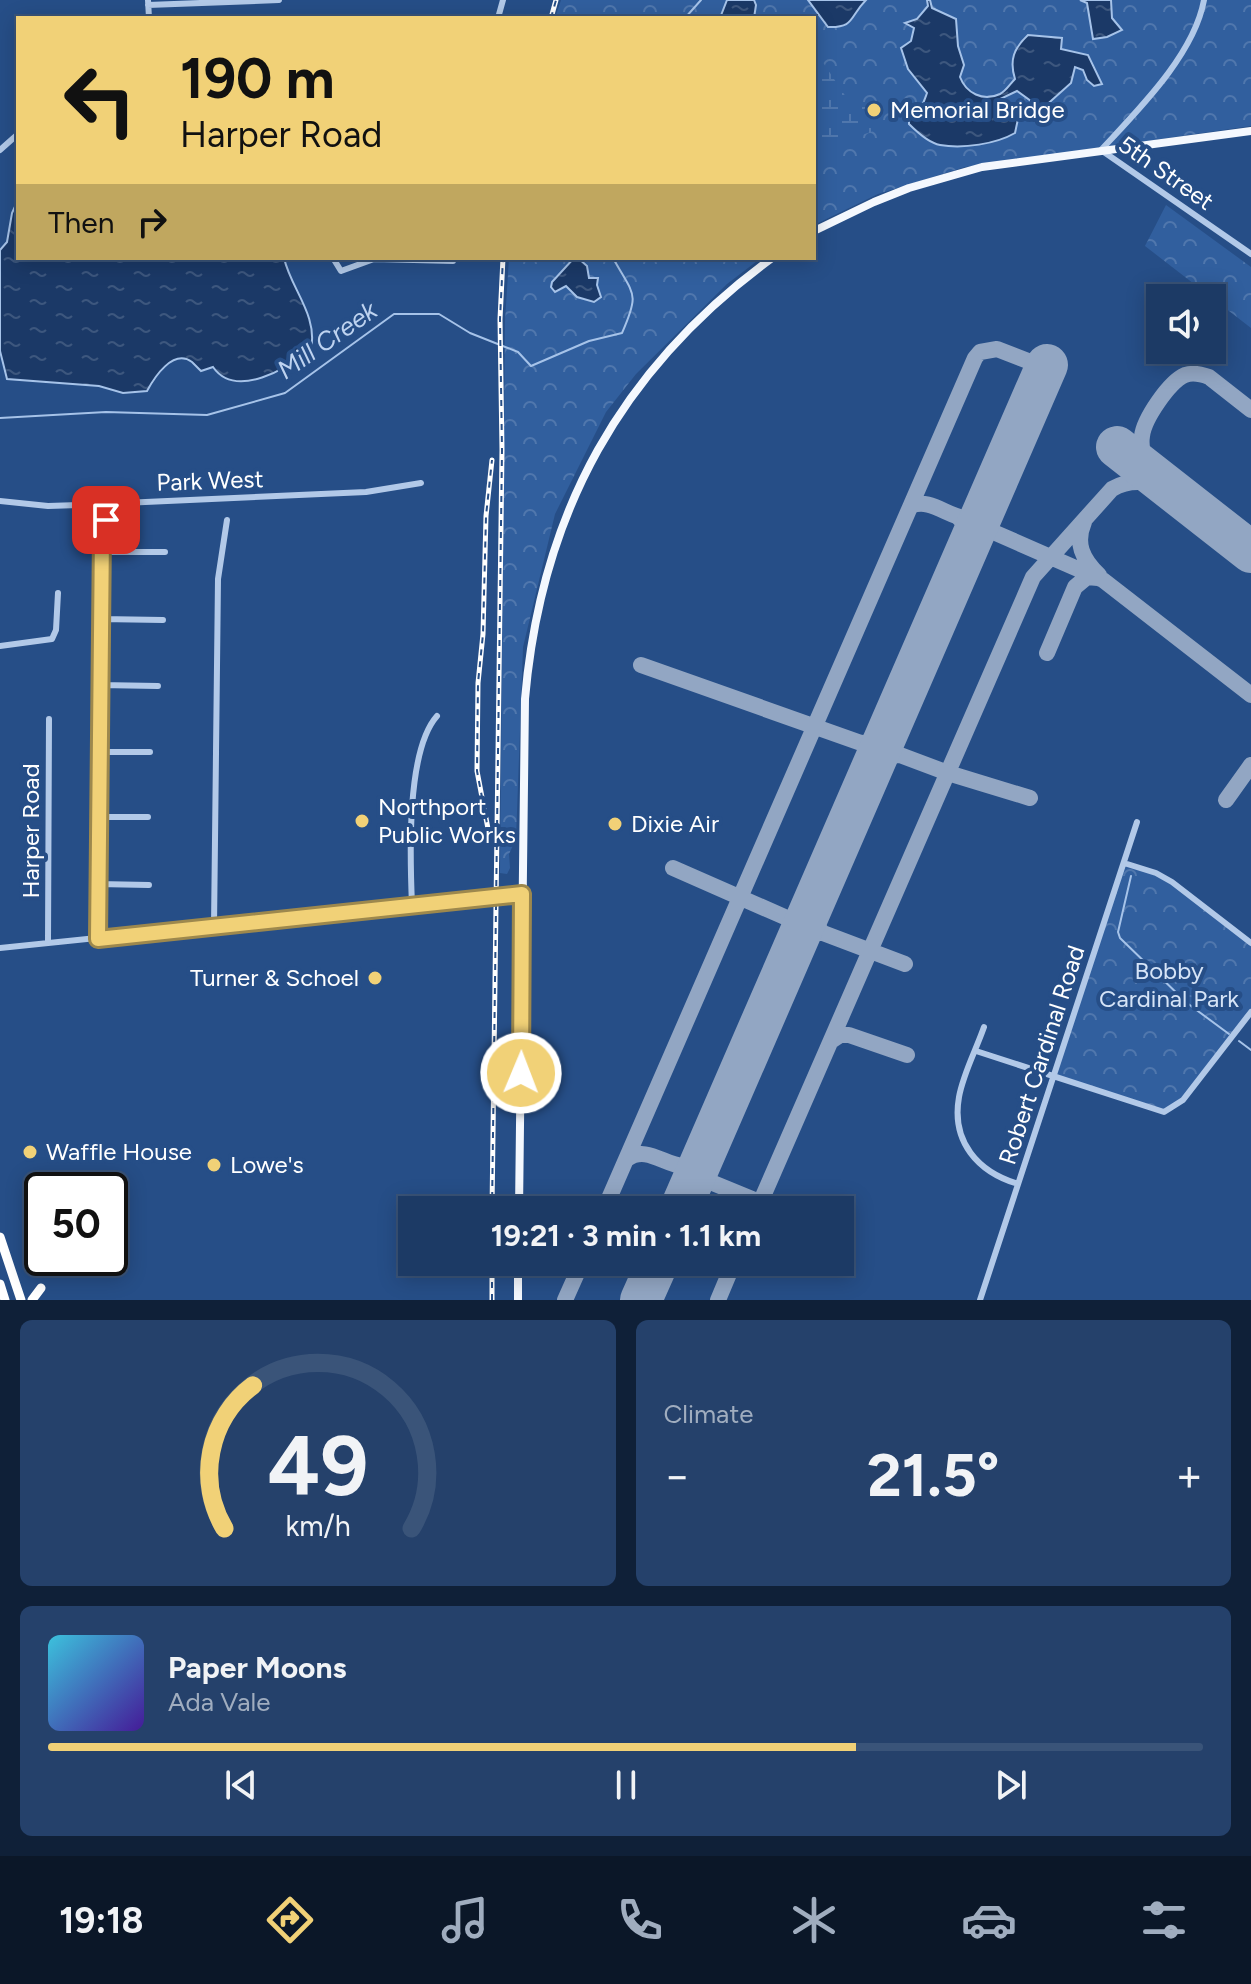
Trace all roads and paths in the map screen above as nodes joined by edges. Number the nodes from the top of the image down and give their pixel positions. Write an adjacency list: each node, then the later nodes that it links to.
1 (279, 0): 3 (street)
2 (1204, 0): 7 (street)
3 (148, 2)
4 (1251, 131): 7 (main road)
5 (16, 136): 6 (street)
6 (0, 150)
7 (1101, 150): 8 (main road); 9 (street, 5th Street)
8 (816, 230)
9 (1251, 254)
10 (334, 260): 11 (street)
11 (376, 260)
12 (420, 260): 13 (street)
13 (453, 260)
14 (769, 260): 37 (main road)
15 (421, 483): 16 (street, Park West)
16 (0, 501)
17 (106, 520): 19 (street)
18 (227, 520): 39 (street)
19 (102, 552): 20 (street); 22 (street)
20 (165, 552)
21 (58, 593): 24 (street)
22 (101, 619): 23 (street); 25 (street)
23 (163, 620)
24 (0, 646)
25 (100, 685): 26 (street); 29 (street)
26 (158, 686)
27 (437, 716): 38 (street)
28 (49, 719): 41 (street, Harper Road)
29 (100, 752): 30 (street); 31 (street)
30 (150, 752)
31 (100, 817): 32 (street); 35 (street)
32 (148, 817)
33 (1137, 822): 34 (street, Robert Cardinal Road)
34 (1124, 863): 42 (street); 47 (street, Robert Cardinal Road)
35 (98, 884): 36 (street); 40 (street)
36 (149, 885)
37 (522, 894): 38 (street); 49 (main road)
38 (412, 905): 39 (street)
39 (214, 927): 40 (street)
40 (98, 939): 41 (street)
41 (48, 943): 43 (street)
42 (1251, 943)
43 (0, 948)
44 (1251, 1012): 47 (street)
45 (984, 1027): 46 (street)
46 (976, 1051): 47 (street); 48 (street)
47 (1053, 1077): 48 (street, Robert Cardinal Road)
48 (1018, 1184): 58 (street, Robert Cardinal Road)
49 (519, 1196)
50 (0, 1237): 55 (highway)
51 (518, 1276): 57 (main road)
52 (0, 1284): 54 (highway)
53 (41, 1288): 56 (highway)
54 (5, 1300)
55 (21, 1300)
56 (32, 1300)
57 (518, 1300)
58 (980, 1300)

